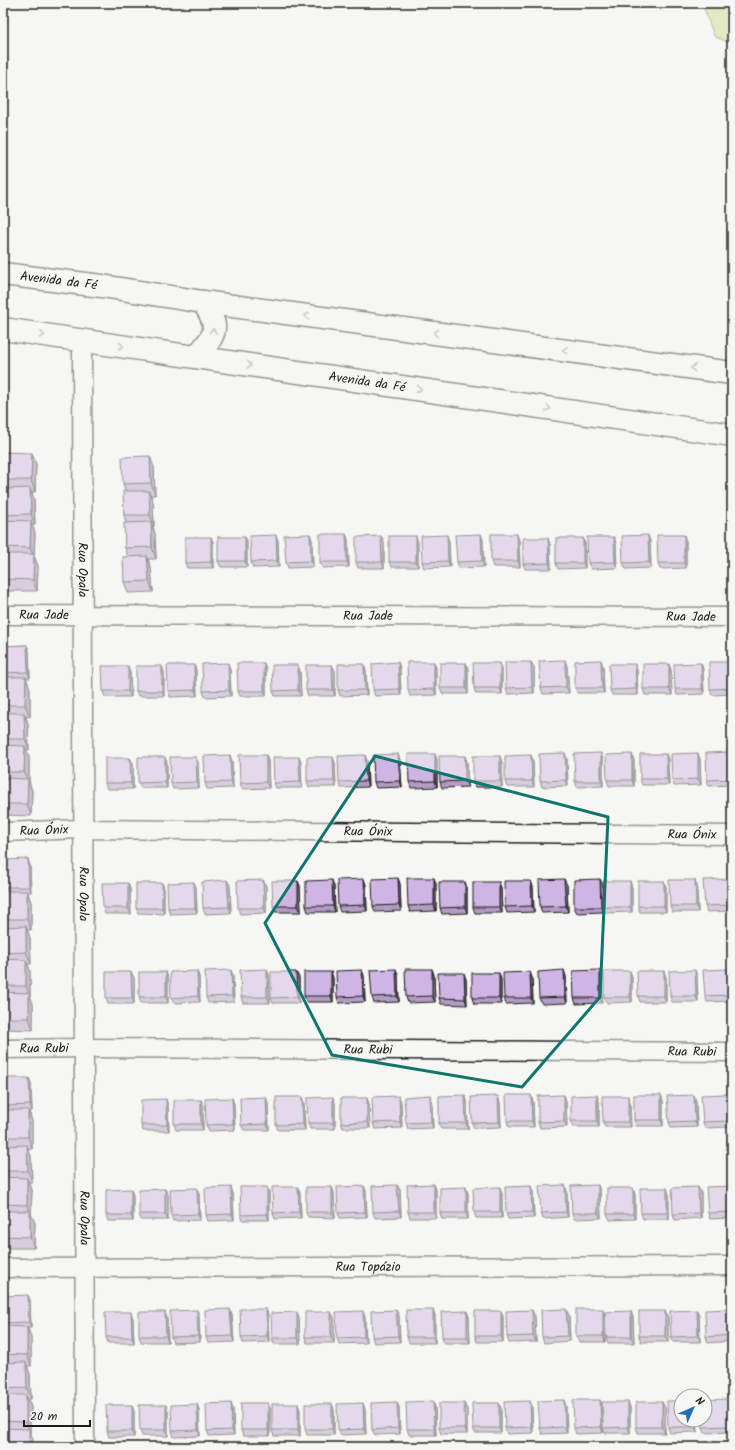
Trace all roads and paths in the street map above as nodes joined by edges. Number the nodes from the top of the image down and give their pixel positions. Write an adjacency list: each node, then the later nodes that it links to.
1 (3, 274): 2 (main road, Avenida da Fé)
2 (203, 302): 5 (main road, one-way to 2); 6 (main road, Avenida da Fé, one-way to 2)
3 (3, 329): 4 (main road, Avenida da Fé, one-way to 4)
4 (82, 341): 5 (main road, Avenida da Fé, one-way to 5); 8 (street, Rua Opala)
5 (196, 357): 7 (main road, Avenida da Fé, one-way to 7)
6 (732, 373)
7 (732, 435)
8 (83, 614): 9 (street, Rua Jade); 10 (street, Rua Jade); 11 (street, Rua Opala)
9 (3, 615)
10 (732, 617)
11 (83, 829): 12 (street, Rua Ónix); 13 (street, Rua Ónix); 14 (street, Rua Opala)
12 (3, 832)
13 (732, 836)
14 (84, 1048): 15 (street, Rua Rubi); 16 (street, Rua Rubi); 19 (street, Rua Opala)
15 (3, 1049)
16 (732, 1052)
17 (732, 1266): 19 (street, Rua Topázio)
18 (3, 1268): 19 (street, Rua Topázio)
19 (85, 1268): 20 (street, Rua Opala)
20 (85, 1447)

